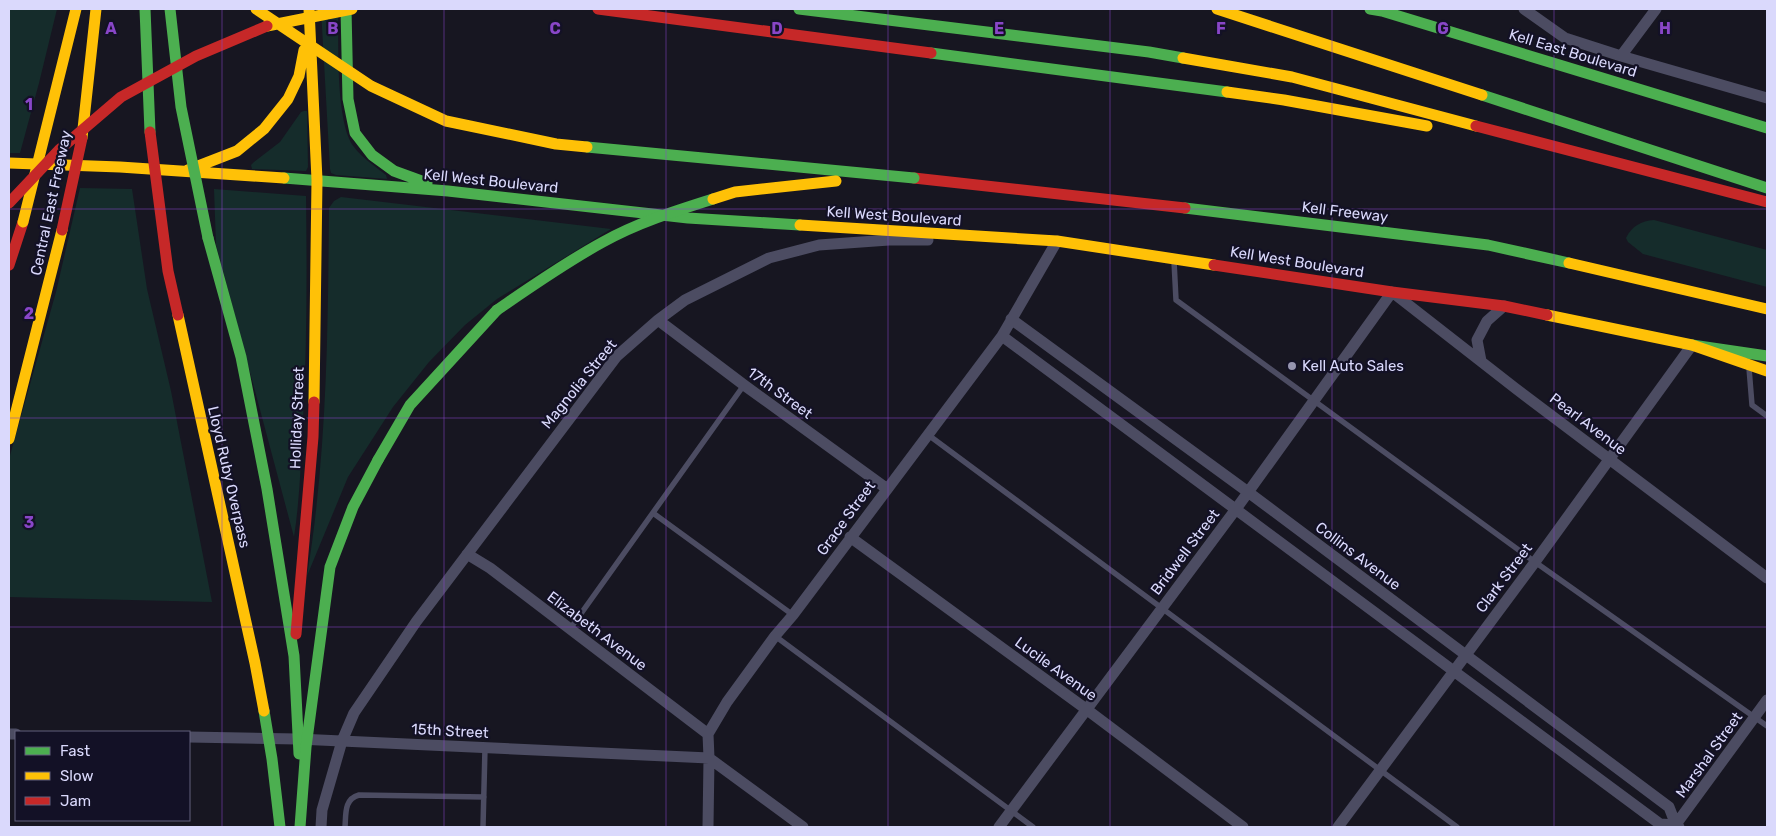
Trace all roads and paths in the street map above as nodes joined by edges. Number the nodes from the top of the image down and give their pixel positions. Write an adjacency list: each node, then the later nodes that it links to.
1 (76, 9): 31 (main road, bridge)
2 (96, 9): 47 (main road, Central East Freeway, bridge)
3 (145, 9): 78 (main road, Lloyd Ruby Overpass, bridge)
4 (170, 9): 62 (main road, bridge)
5 (256, 9): 23 (main road, bridge)
6 (309, 9): 16 (main road, Holliday Street)
7 (346, 9): 26 (main road)
8 (352, 9): 28 (main road, bridge)
9 (598, 9): 20 (main road)
10 (799, 9): 20 (main road)
11 (1217, 9): 25 (main road)
12 (1370, 9): 15 (main road, Kell East Boulevard)
13 (1524, 9): 17 (street)
14 (1656, 9): 17 (street)
15 (1380, 10): 19 (main road, Kell East Boulevard)
16 (310, 24): 22 (main road); 24 (main road, Holliday Street)
17 (1621, 56): 18 (street)
18 (1767, 98)
19 (1767, 128)
20 (1568, 151): 27 (main road)
21 (9, 163): 22 (main road, Kell West Boulevard)
22 (183, 172): 24 (main road, Kell West Boulevard)
23 (914, 178): 34 (main road, Kell Freeway); 79 (main road, bridge)
24 (317, 180): 26 (main road, Kell West Boulevard); 62 (main road, Holliday Street)
25 (1767, 188)
26 (448, 191): 29 (main road, Kell West Boulevard)
27 (1767, 202)
28 (9, 203)
29 (1057, 241): 30 (main road, Kell West Boulevard); 35 (street, Grace Street); 36 (street, Magnolia Street)
30 (1174, 259): 32 (main road, Kell West Boulevard); 44 (lane)
31 (9, 265)
32 (1392, 292): 33 (main road, Kell West Boulevard); 40 (street, Pearl Avenue); 44 (street, Bridwell Street)
33 (1504, 306): 38 (main road, Kell West Boulevard); 40 (street)
34 (1767, 309)
35 (1011, 319): 37 (street, Grace Street); 50 (street, Collins Avenue)
36 (658, 320): 43 (street, 17th Street); 54 (street, Magnolia Street)
37 (1002, 336): 46 (street, Grace Street); 51 (street)
38 (1692, 345): 39 (main road); 41 (main road, Kell West Boulevard); 48 (street, Clark Street)
39 (1767, 356)
40 (1481, 361): 48 (street, Pearl Avenue)
41 (1749, 366): 42 (main road, Kell West Boulevard); 45 (lane)
42 (1767, 370)
43 (744, 385): 49 (street, 17th Street); 52 (lane)
44 (1314, 400): 50 (street, Bridwell Street); 55 (lane)
45 (1767, 416)
46 (927, 434): 49 (street, Grace Street); 57 (lane)
47 (9, 439)
48 (1609, 458): 55 (street, Clark Street); 56 (street, Pearl Avenue)
49 (886, 488): 53 (street, Grace Street)
50 (1248, 492): 51 (street, Bridwell Street); 61 (street, Collins Avenue)
51 (1236, 509): 57 (street, Bridwell Street); 63 (street)
52 (653, 513): 58 (lane); 59 (lane)
53 (850, 537): 58 (street, Grace Street); 65 (street, Lucile Avenue)
54 (467, 554): 59 (street, Elizabeth Avenue); 71 (street, Magnolia Street)
55 (1535, 562): 61 (street, Clark Street); 66 (lane)
56 (1767, 578)
57 (1162, 608): 65 (street, Bridwell Street); 74 (lane)
58 (793, 615): 60 (street, Grace Street)
59 (570, 629): 68 (street, Elizabeth Avenue)
60 (775, 636): 68 (street, Grace Street); 76 (lane)
61 (1465, 655): 63 (street, Clark Street); 77 (street, Collins Avenue)
62 (294, 656): 70 (main road, Holliday Street)
63 (1453, 671): 74 (street, Clark Street); 77 (street)
64 (1767, 700): 66 (street, Marshal Street)
65 (1086, 710): 76 (street, Bridwell Street); 88 (street, Lucile Avenue)
66 (1755, 717): 67 (lane); 77 (street, Marshal Street)
67 (1767, 726)
68 (708, 734): 73 (street)
69 (190, 737): 70 (street, 15th Street)
70 (298, 739): 71 (street, 15th Street); 80 (main road, Holliday Street)
71 (342, 741): 72 (street, 15th Street); 81 (street, Magnolia Street)
72 (485, 748): 73 (street, 15th Street); 75 (lane)
73 (709, 758): 84 (street); 85 (street)
74 (1380, 770): 89 (street, Clark Street); 90 (lane)
75 (484, 797): 82 (lane); 83 (lane)
76 (1011, 811): 86 (street, Bridwell Street); 87 (lane)
77 (1677, 826)
78 (280, 827)
79 (300, 827)
80 (305, 827)
81 (321, 827)
82 (345, 827)
83 (483, 827)
84 (708, 827)
85 (803, 827)
86 (999, 827)
87 (1033, 827)
88 (1243, 827)
89 (1338, 827)
90 (1457, 827)

